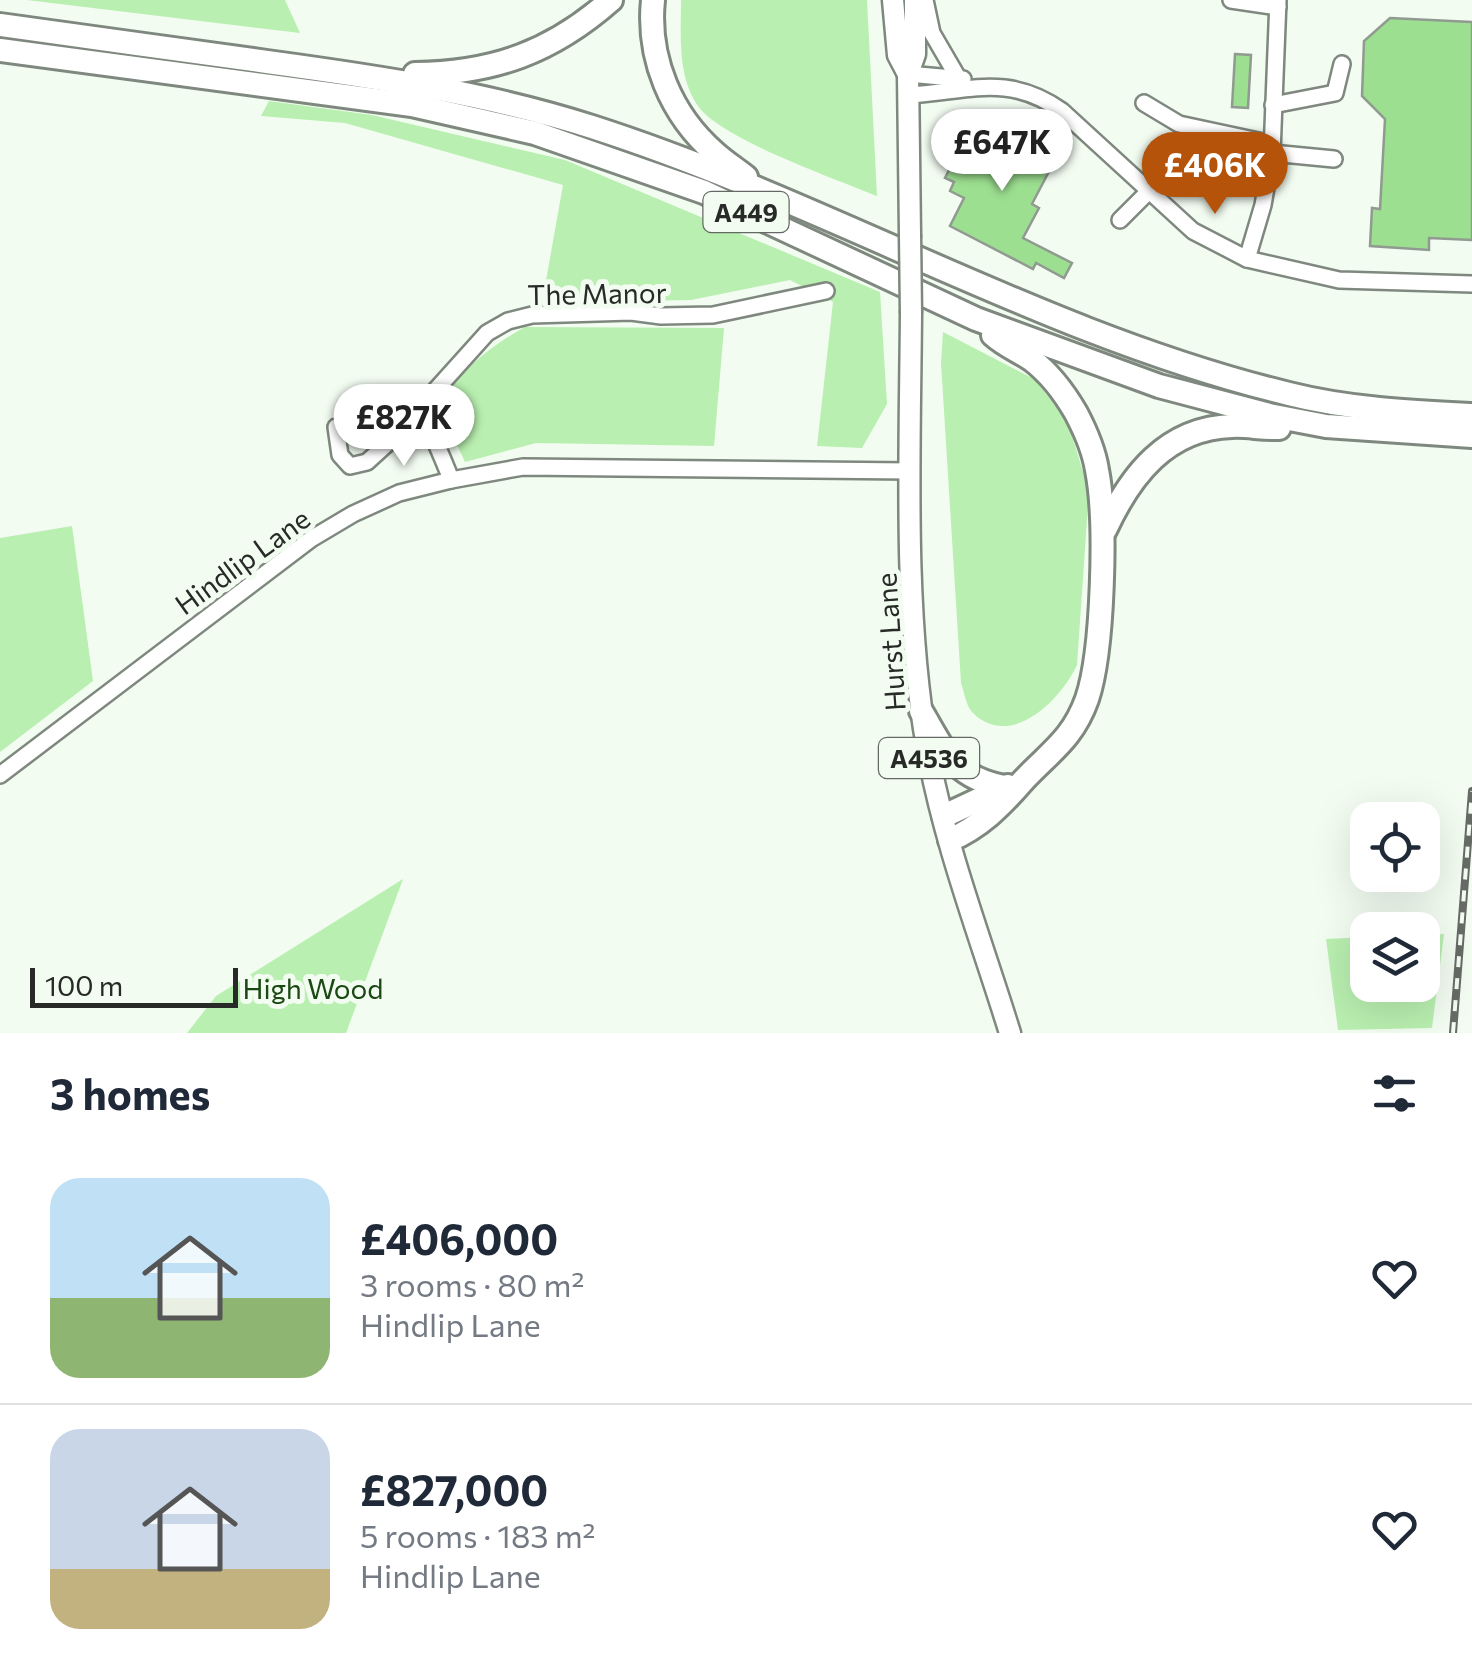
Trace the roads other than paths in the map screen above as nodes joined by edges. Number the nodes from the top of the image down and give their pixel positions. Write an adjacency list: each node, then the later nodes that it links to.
1 (611, 0): 11 (highway)
2 (653, 0): 20 (highway)
3 (892, 0): 13 (main road, A4536)
4 (915, 0): 13 (main road, A4536)
5 (925, 0): 12 (street)
6 (1231, 0): 7 (street)
7 (1278, 4): 16 (street)
8 (0, 25): 11 (highway, A449)
9 (0, 50): 25 (highway, A449)
10 (1342, 64): 16 (street)
11 (372, 76): 20 (highway, A449)
12 (957, 76): 13 (street); 14 (street)
13 (908, 84): 14 (street); 31 (main road, Hurst Lane / A4536, bridge)
14 (975, 85): 19 (street)
15 (1144, 104): 17 (street)
16 (1272, 106): 17 (street)
17 (1272, 149): 18 (street); 22 (street)
18 (1334, 158)
19 (1150, 190): 21 (street); 22 (street)
20 (765, 194): 27 (highway, A449)
21 (1120, 220)
22 (1247, 258): 23 (street)
23 (1472, 284)
24 (826, 291): 26 (street, The Manor)
25 (976, 320): 28 (highway, A449); 33 (highway)
26 (423, 411): 29 (street, The Manor); 32 (street)
27 (1472, 415)
28 (1326, 426): 30 (highway, A449); 33 (highway)
29 (336, 427)
30 (1472, 436)
31 (910, 472): 32 (street, Hindlip Lane); 34 (main road, Hurst Lane / A4536)
32 (450, 480): 35 (street, Hindlip Lane)
33 (1102, 538): 36 (highway)
34 (921, 711): 36 (highway); 37 (main road, Hurst Lane / A4536)
35 (0, 775)
36 (1012, 785): 37 (highway); 38 (highway)
37 (944, 816): 38 (main road, Hurst Lane / A4536)
38 (950, 840): 39 (main road, Hurst Lane / A4536)
39 (1010, 1033)

